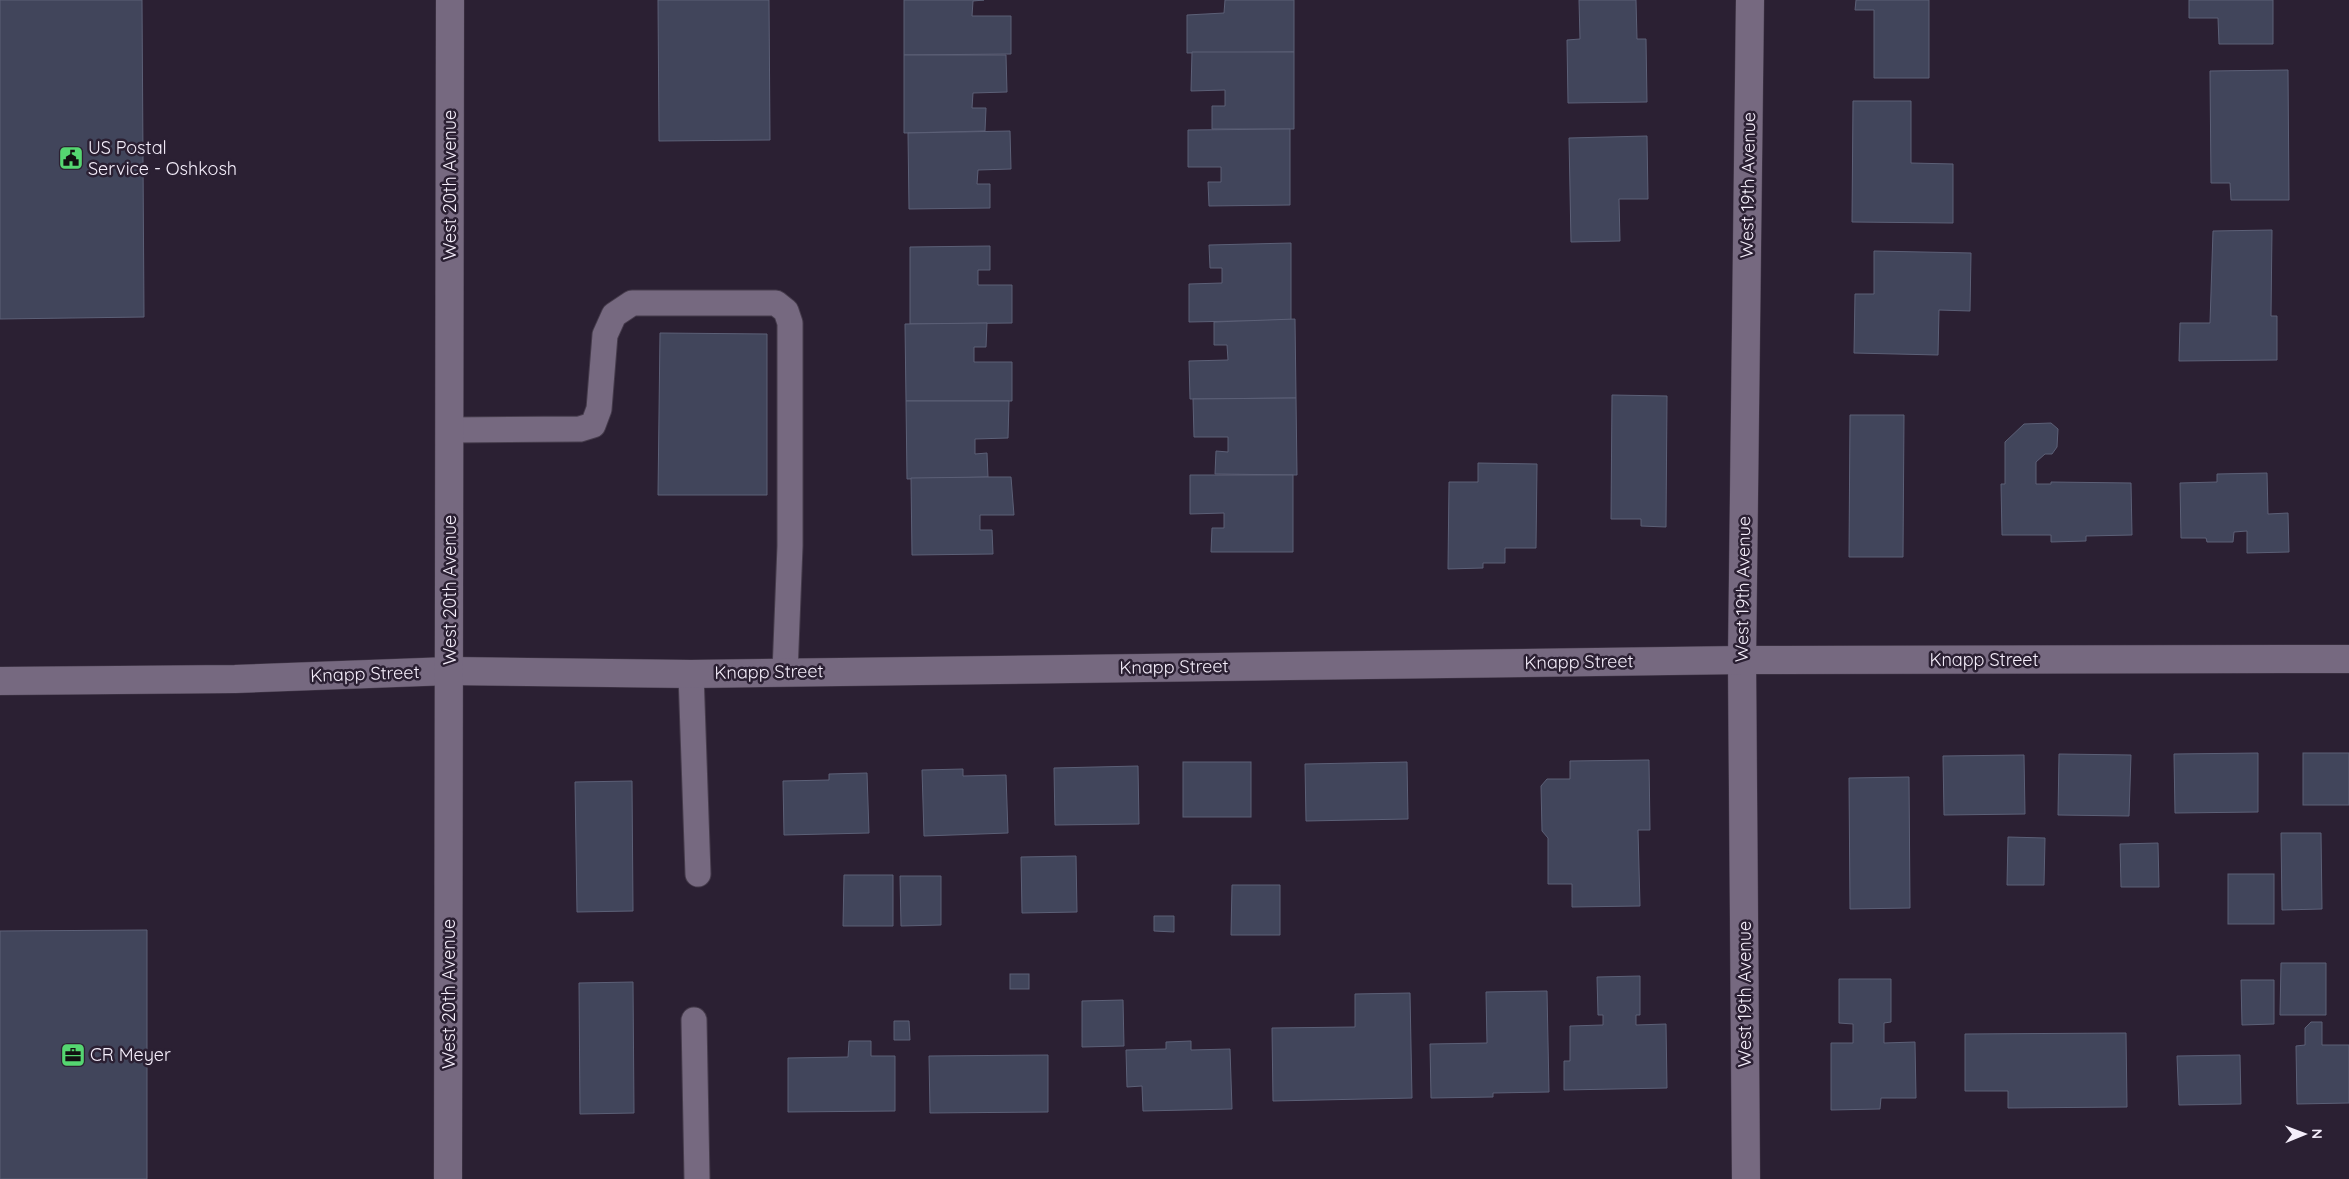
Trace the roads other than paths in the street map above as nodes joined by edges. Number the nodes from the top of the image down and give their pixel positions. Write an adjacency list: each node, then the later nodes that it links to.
1 (450, 0): 3 (street, West 20th Avenue)
2 (1750, 0): 5 (street, West 19th Avenue)
3 (450, 430): 6 (street, West 20th Avenue); 7 (lane)
4 (2349, 659): 5 (street, Knapp Street)
5 (1742, 660): 7 (street, Knapp Street); 14 (street, West 19th Avenue)
6 (450, 671): 8 (street, Knapp Street); 9 (street, Knapp Street); 12 (street, West 20th Avenue)
7 (785, 672): 8 (street, Knapp Street)
8 (691, 674): 10 (lane)
9 (0, 681)
10 (698, 874)
11 (694, 1020): 13 (lane)
12 (448, 1179)
13 (697, 1179)
14 (1746, 1179)

